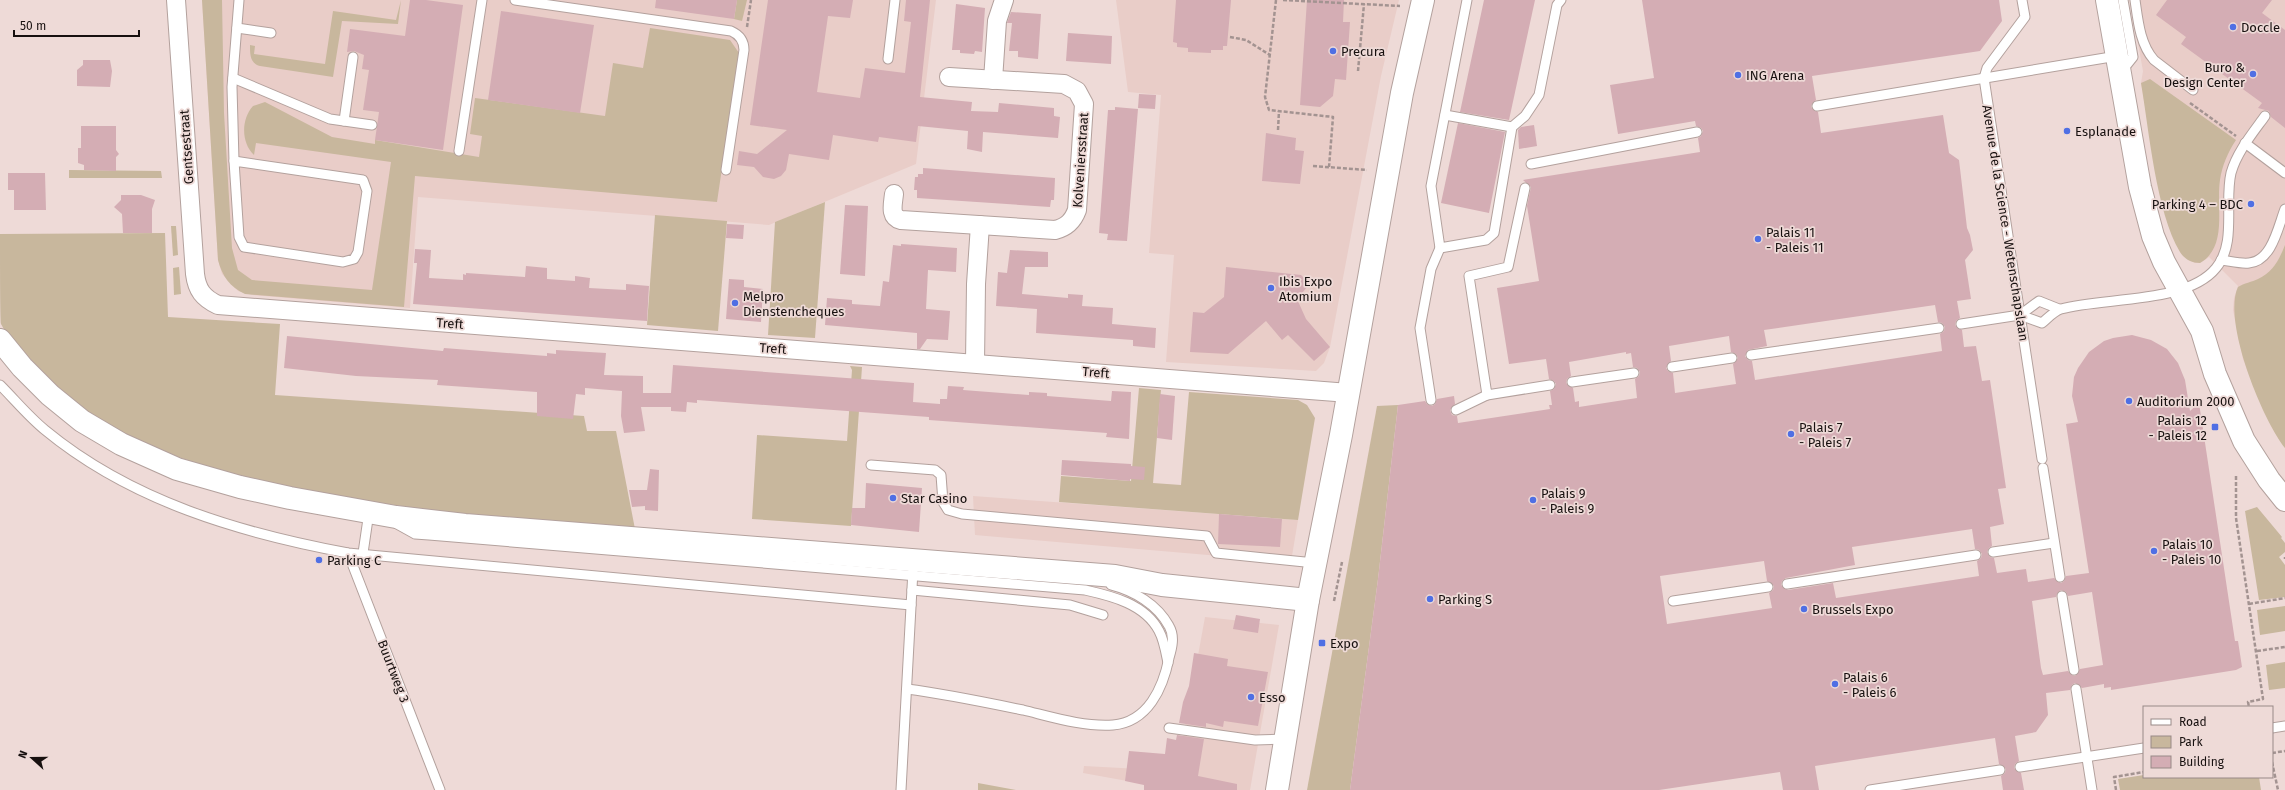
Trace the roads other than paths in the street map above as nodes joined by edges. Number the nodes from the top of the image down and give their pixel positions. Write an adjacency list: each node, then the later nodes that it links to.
1 (176, 0): 44 (street, Gentsestraat)
2 (239, 0): 14 (lane)
3 (482, 0): 32 (lane)
4 (515, 0): 35 (lane)
5 (895, 0): 17 (lane)
6 (1004, 0): 22 (street)
7 (1423, 0): 58 (main road)
8 (1467, 0): 25 (lane)
9 (1560, 0): 29 (lane)
10 (2022, 0): 21 (lane)
11 (2107, 0): 18 (main road)
12 (2124, 0): 18 (lane)
13 (2135, 0): 23 (lane)
14 (237, 28): 15 (lane); 20 (lane)
15 (271, 33)
16 (353, 57): 27 (lane)
17 (888, 59)
18 (2119, 65): 21 (lane); 43 (main road)
19 (949, 77): 22 (street, Kolveniersstraat)
20 (232, 78): 27 (lane); 33 (lane)
21 (1984, 78): 24 (lane); 46 (lane, Avenue de la Science - Wetenschapslaan)
22 (994, 80): 40 (street, Kolveniersstraat)
23 (2194, 90)
24 (1817, 106)
25 (1445, 115): 29 (lane); 41 (lane)
26 (2264, 116): 31 (lane)
27 (344, 121): 28 (lane)
28 (372, 125)
29 (1512, 127): 41 (lane)
30 (1697, 132): 34 (lane)
31 (2241, 141): 36 (lane); 42 (lane)
32 (459, 151)
33 (234, 161): 33 (lane)
34 (1531, 164)
35 (726, 170)
36 (2285, 173)
37 (1525, 188): 59 (lane)
38 (894, 194): 40 (street, Kolveniersstraat)
39 (2285, 209): 42 (lane)
40 (980, 225): 52 (street)
41 (1440, 248): 60 (lane)
42 (2221, 260): 43 (lane)
43 (2180, 291): 45 (lane); 63 (main road)
44 (201, 294): 52 (street, Treft)
45 (2059, 309): 46 (lane); 46 (lane)
46 (2020, 315): 47 (lane); 65 (lane, Avenue de la Science - Wetenschapslaan)
47 (1961, 324)
48 (1939, 328): 50 (lane)
49 (0, 340): 64 (main road)
50 (1751, 355)
51 (1732, 358): 53 (lane)
52 (974, 363): 58 (street, Treft)
53 (1672, 367)
54 (1634, 373): 55 (lane)
55 (1572, 382)
56 (0, 385): 67 (lane)
57 (1550, 385): 59 (lane)
58 (1349, 393): 70 (main road)
59 (1487, 395): 61 (lane)
60 (1431, 400)
61 (1456, 410)
62 (871, 465): 70 (lane)
63 (2285, 500)
64 (371, 512): 68 (lane); 71 (main road)
65 (2054, 543): 66 (lane); 73 (lane, Avenue de la Science - Wetenschapslaan)
66 (1993, 552)
67 (348, 553): 68 (lane); 94 (lane, Buurtweg 3)
68 (364, 553): 80 (lane)
69 (1976, 555): 74 (lane)
70 (1315, 563): 78 (main road)
71 (913, 567): 72 (main road); 76 (lane); 82 (lane)
72 (1088, 576): 78 (main road); 82 (lane)
73 (2060, 577)
74 (1787, 584)
75 (1768, 586): 79 (lane)
76 (912, 590): 80 (lane); 81 (lane)
77 (2062, 596): 83 (lane)
78 (1308, 600): 89 (main road)
79 (1673, 601)
80 (911, 605): 84 (lane)
81 (1103, 615)
82 (1168, 663): 84 (lane)
83 (2074, 670)
84 (907, 689): 95 (lane)
85 (2076, 689): 91 (lane)
86 (2285, 726): 88 (lane)
87 (1170, 728): 89 (lane)
88 (2273, 728)
89 (1286, 739): 96 (main road)
90 (2143, 748): 91 (lane)
91 (2087, 757): 92 (lane); 98 (lane)
92 (2020, 767)
93 (2000, 770): 97 (lane)
94 (440, 790)
95 (901, 790)
96 (1277, 790)
97 (1870, 790)
98 (2092, 790)

